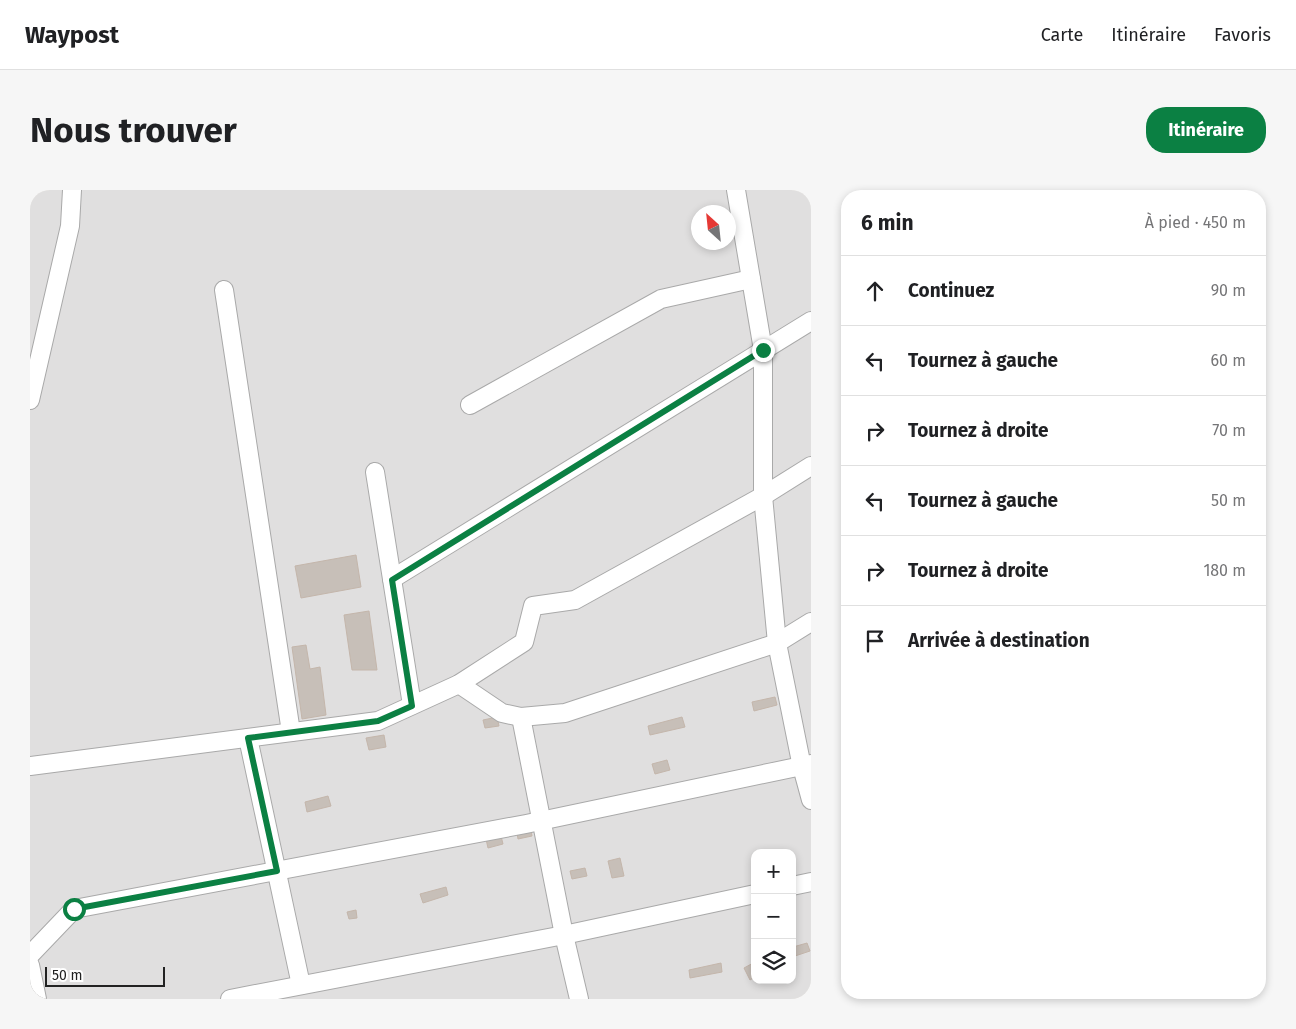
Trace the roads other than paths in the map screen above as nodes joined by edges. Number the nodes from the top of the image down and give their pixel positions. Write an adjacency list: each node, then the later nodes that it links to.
1 (72, 190): 7 (street)
2 (736, 190): 3 (street)
3 (751, 279): 6 (street); 8 (street)
4 (224, 290): 18 (street)
5 (811, 321): 6 (street)
6 (763, 350): 11 (street); 12 (street)
7 (30, 400)
8 (470, 405)
9 (811, 466): 11 (street)
10 (375, 472): 12 (street)
11 (763, 496): 14 (street); 15 (street)
12 (392, 580): 16 (street)
13 (811, 622): 14 (street)
14 (777, 643): 17 (street); 21 (street)
15 (458, 684): 16 (street); 17 (street)
16 (412, 706): 18 (street)
17 (521, 717): 23 (street)
18 (291, 732): 19 (street)
19 (248, 738): 20 (street); 24 (street)
20 (30, 766)
21 (806, 766): 22 (street); 23 (street)
22 (811, 800)
23 (542, 821): 24 (street); 28 (street)
24 (277, 871): 29 (street); 31 (street)
25 (811, 882): 26 (street)
26 (796, 885)
27 (751, 895): 28 (street)
28 (564, 935): 31 (street); 34 (street)
29 (30, 955)
30 (30, 965): 32 (street)
31 (301, 985): 33 (street)
32 (37, 999)
33 (230, 999)
34 (579, 999)

